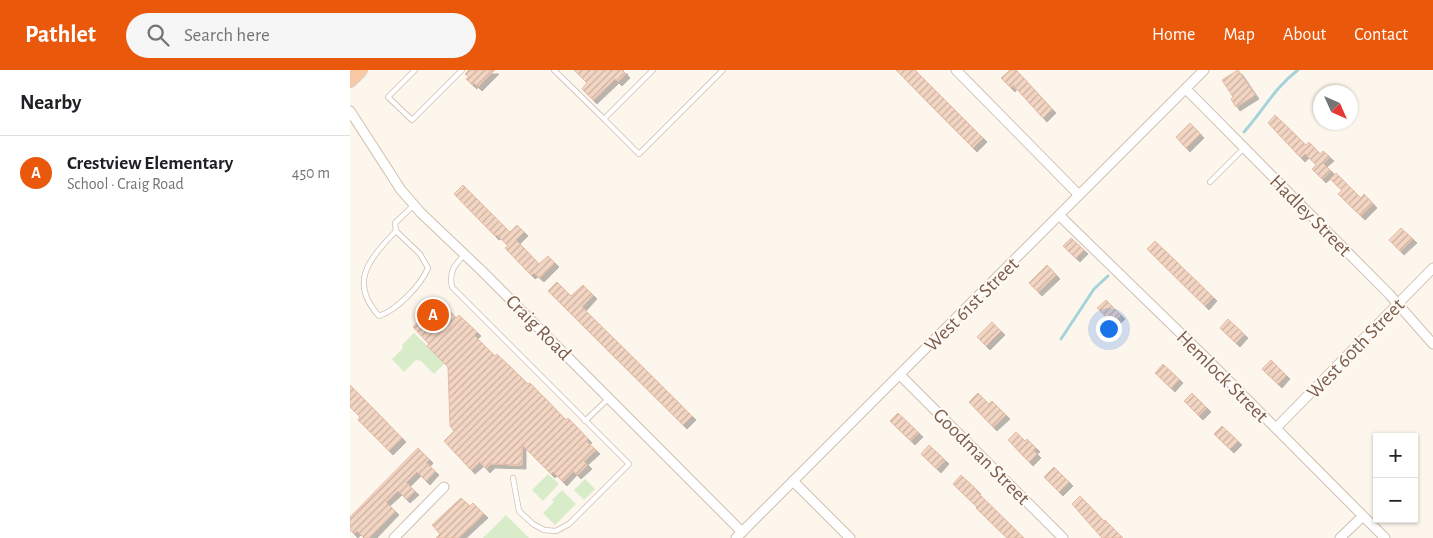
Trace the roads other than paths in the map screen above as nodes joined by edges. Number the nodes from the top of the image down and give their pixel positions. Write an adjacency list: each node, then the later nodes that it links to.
1 (360, 70): 11 (highway)
2 (415, 70): 3 (lane)
3 (462, 70)
4 (554, 70): 14 (lane)
5 (653, 70): 14 (lane)
6 (723, 70): 14 (lane)
7 (956, 70): 17 (street)
8 (1190, 70): 10 (street)
9 (1204, 70): 10 (street, West 61st Street)
10 (1197, 77): 12 (street, West 61st Street)
11 (350, 80)
12 (1186, 89): 15 (street, Hadley Street); 17 (street, West 61st Street)
13 (350, 111): 18 (street, Craig Road)
14 (604, 120)
15 (1244, 148): 16 (lane); 24 (street, Hadley Street)
16 (1210, 182)
17 (1079, 194): 19 (street, West 61st Street)
18 (414, 205): 20 (lane); 21 (street, Craig Road)
19 (1060, 216): 27 (street, West 61st Street); 30 (street, Hemlock Street)
20 (396, 231): 22 (lane); 25 (lane)
21 (464, 255): 28 (street, Craig Road); 29 (lane)
22 (361, 266)
23 (1433, 268): 24 (street, West 60th Street)
24 (1398, 304): 26 (street, Hadley Street); 30 (street, West 60th Street)
25 (366, 308)
26 (1433, 344)
27 (900, 375): 32 (street, West 61st Street); 38 (street, Goodman Street)
28 (609, 398): 29 (lane); 35 (street, Craig Road)
29 (585, 421): 31 (lane)
30 (1276, 428): 34 (street, Hemlock Street)
31 (513, 478)
32 (792, 481): 35 (street, West 61st Street); 37 (street)
33 (444, 488): 36 (street)
34 (1363, 516): 39 (street); 40 (street, Hemlock Street)
35 (739, 535)
36 (394, 538)
37 (850, 538)
38 (1063, 538)
39 (1340, 538)
40 (1385, 538)

